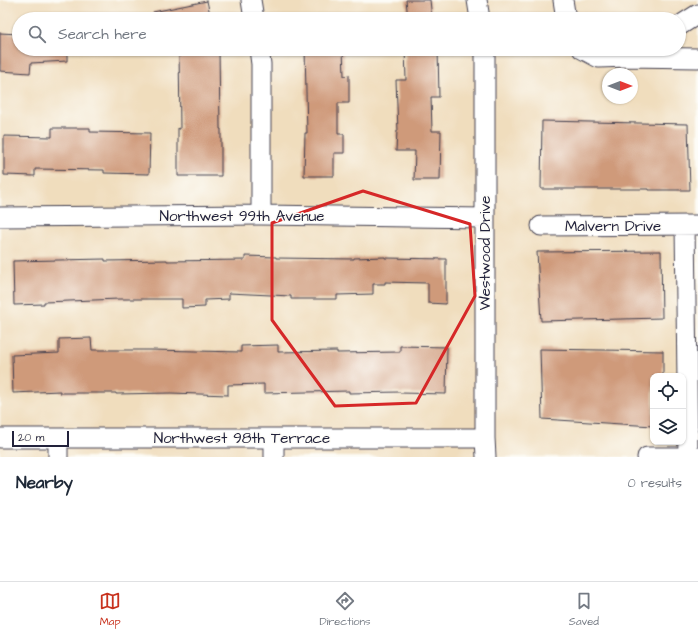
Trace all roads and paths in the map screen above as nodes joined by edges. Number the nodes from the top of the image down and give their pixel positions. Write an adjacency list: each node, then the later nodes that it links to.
1 (251, 0): 4 (street)
2 (477, 0): 5 (street)
3 (563, 0): 6 (street)
4 (253, 12)
5 (479, 12)
6 (565, 12)
7 (698, 14): 8 (street)
8 (686, 22)
9 (260, 56): 15 (street)
10 (485, 56): 17 (street, Westwood Drive)
11 (595, 56): 12 (street)
12 (613, 56)
13 (672, 56): 14 (street)
14 (698, 58)
15 (262, 215): 16 (street, Northwest 99th Avenue); 17 (street, Northwest 99th Avenue)
16 (0, 217)
17 (485, 218): 23 (street, Westwood Drive)
18 (692, 225): 19 (street, Malvern Drive); 29 (street, Malvern Drive)
19 (541, 226)
20 (0, 438): 21 (street, Northwest 98th Terrace)
21 (58, 438): 22 (street, Northwest 98th Terrace); 25 (street)
22 (274, 438): 23 (street, Northwest 98th Terrace); 26 (street)
23 (485, 438): 27 (street, Westwood Drive)
24 (698, 456): 29 (street)
25 (58, 457)
26 (274, 457)
27 (486, 457)
28 (647, 457): 29 (street)
29 (688, 457)

